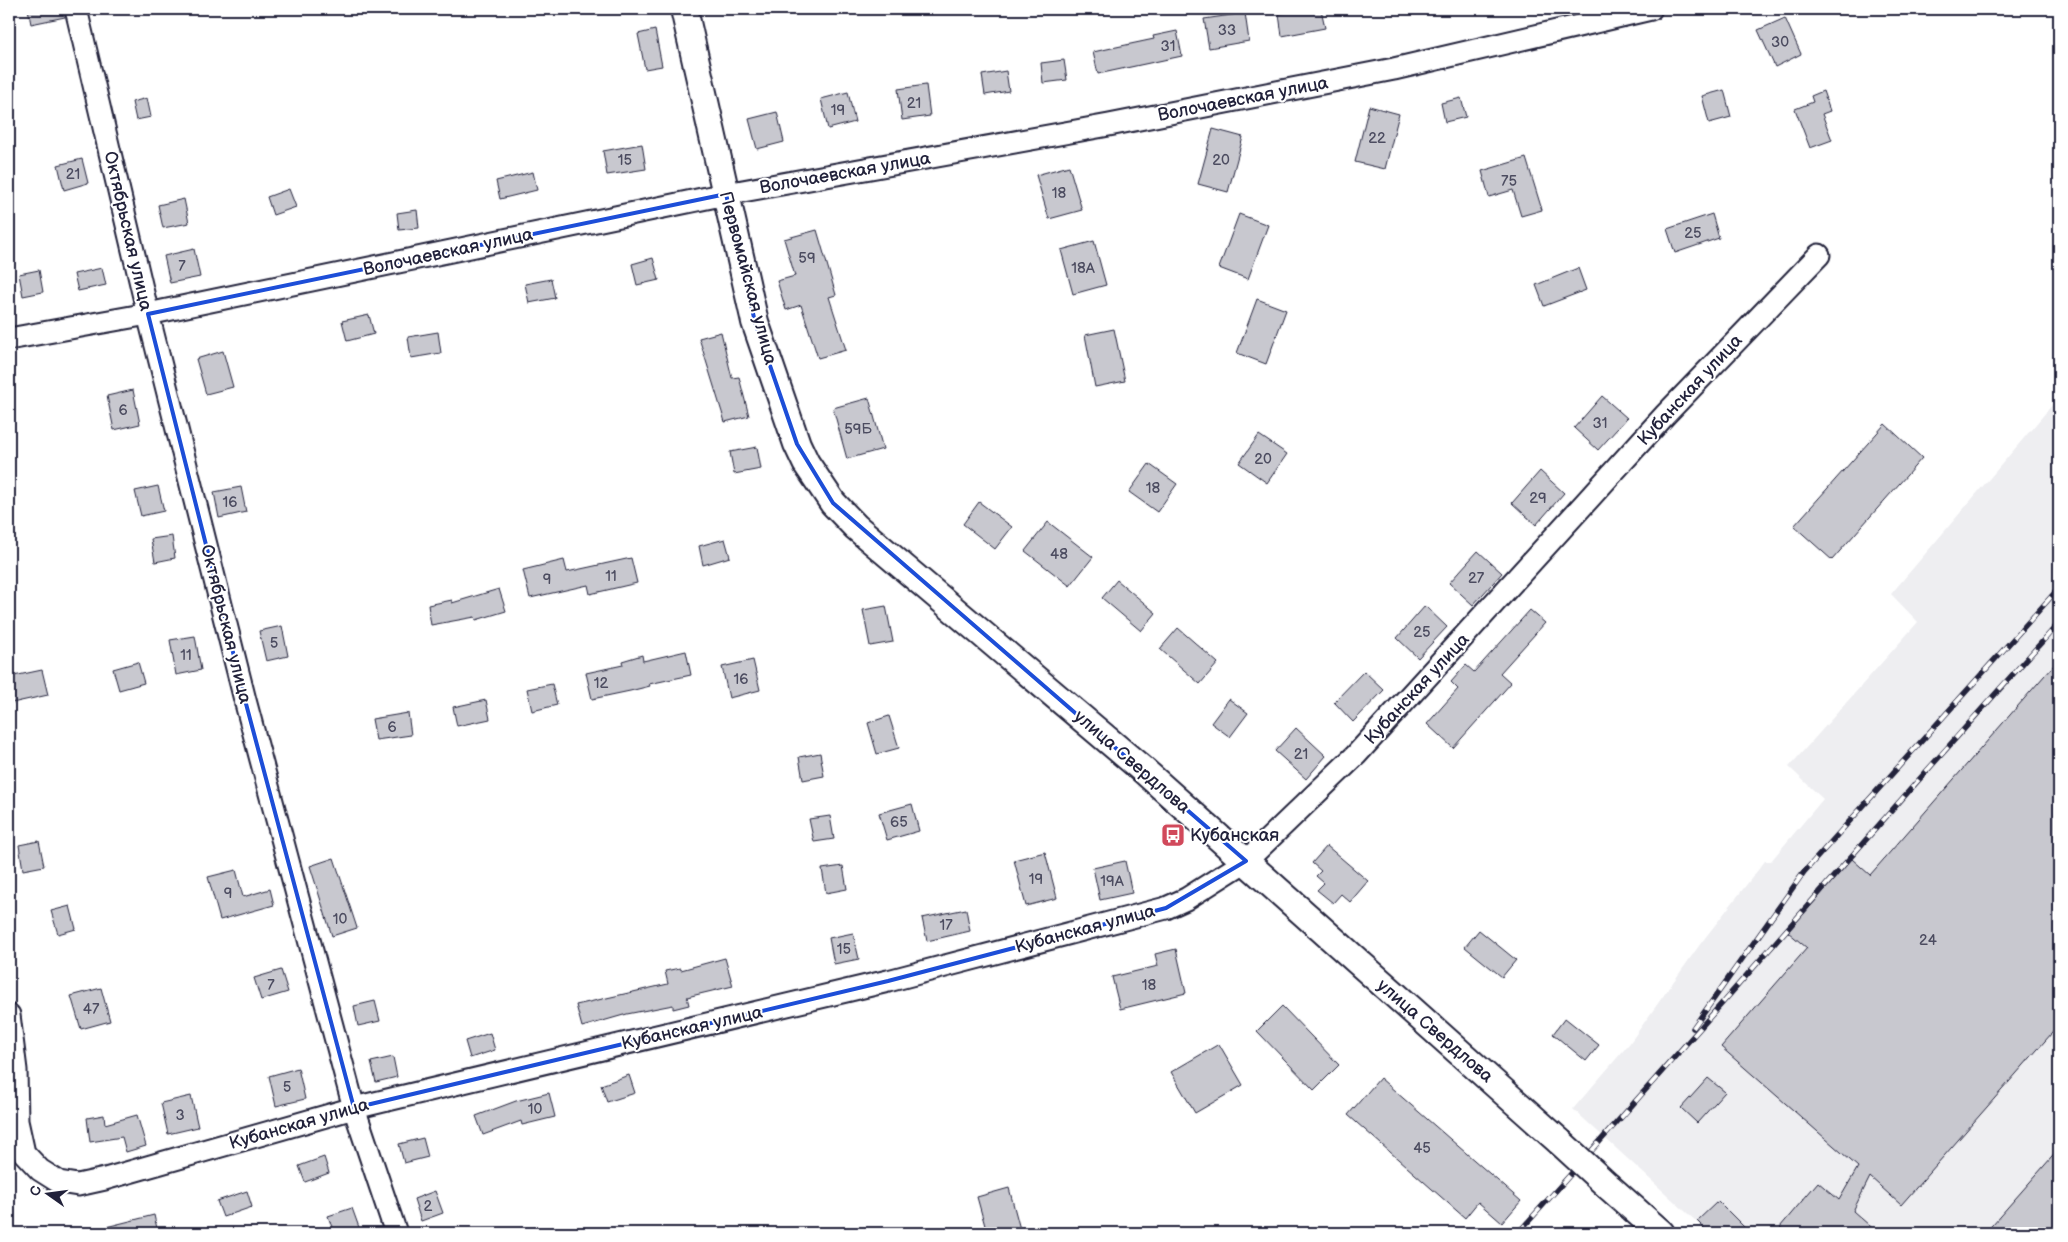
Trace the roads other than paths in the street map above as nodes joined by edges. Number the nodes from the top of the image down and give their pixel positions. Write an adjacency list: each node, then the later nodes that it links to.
1 (76, 9): 6 (street, Октябрьская улица)
2 (684, 9): 4 (main road, Первомайская улица)
3 (1651, 9): 4 (street, Волочаевская улица)
4 (726, 194): 6 (street, Волочаевская улица); 8 (main road, Первомайская улица)
5 (1818, 256): 9 (street, Кубанская улица)
6 (148, 314): 7 (street, Волочаевская улица); 11 (street, Октябрьская улица)
7 (9, 339)
8 (856, 527): 9 (main road, улица Свердлова)
9 (1246, 861): 11 (street, Кубанская улица); 13 (main road, улица Свердлова, bridge)
10 (9, 1015): 11 (street, Кубанская улица)
11 (354, 1108): 12 (street, Октябрьская улица)
12 (396, 1233)
13 (1661, 1233)

